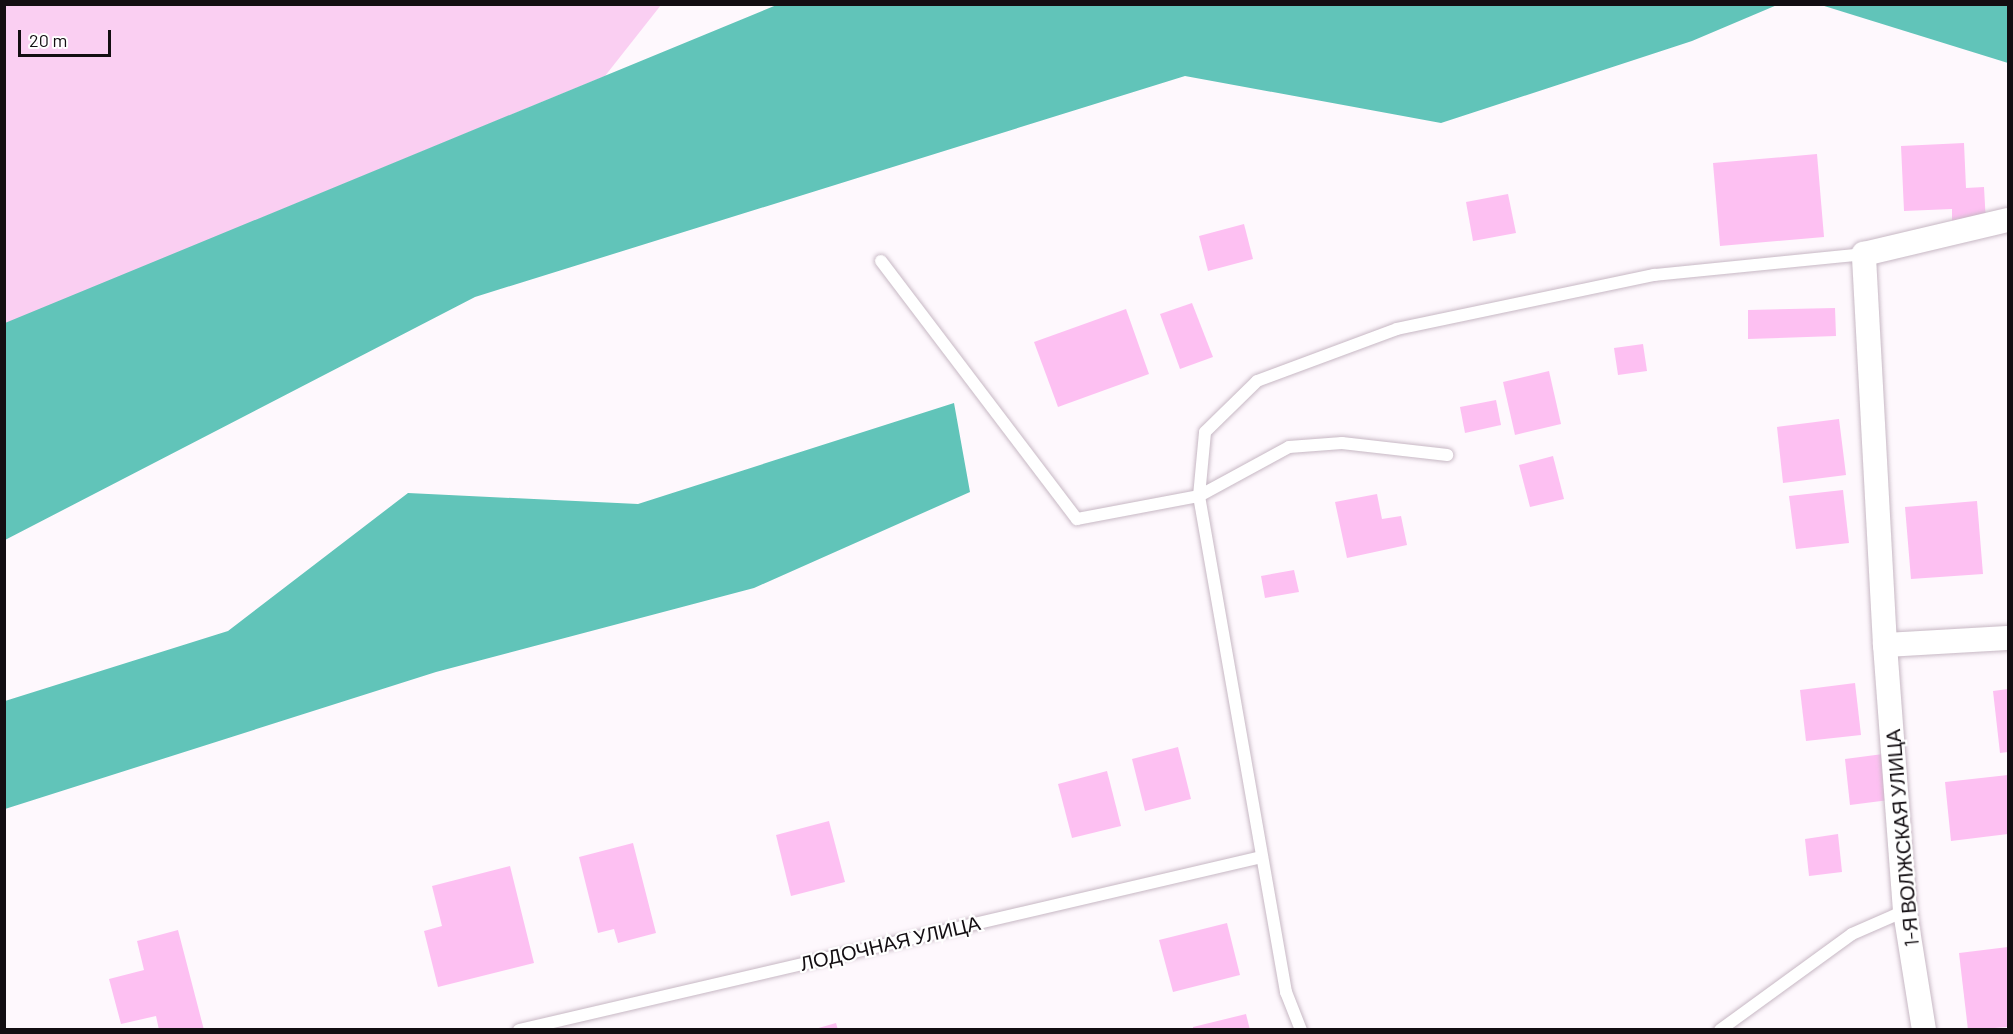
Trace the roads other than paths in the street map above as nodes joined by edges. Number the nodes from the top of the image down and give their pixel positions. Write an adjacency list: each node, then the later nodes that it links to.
1 (2008, 220): 2 (street)
2 (1864, 254): 5 (lane); 7 (street, 1-Я ВОЛЖСКАЯ УЛИЦА)
3 (881, 261): 5 (lane)
4 (1447, 455): 5 (lane)
5 (1199, 496): 8 (lane)
6 (2008, 638): 7 (street)
7 (1885, 645): 9 (street, 1-Я ВОЛЖСКАЯ УЛИЦА)
8 (1262, 857): 10 (lane, ЛОДОЧНАЯ УЛИЦА); 11 (lane)
9 (1905, 911): 12 (lane); 13 (street, 1-Я ВОЛЖСКАЯ УЛИЦА)
10 (519, 1029)
11 (1301, 1029)
12 (1720, 1029)
13 (1924, 1029)

